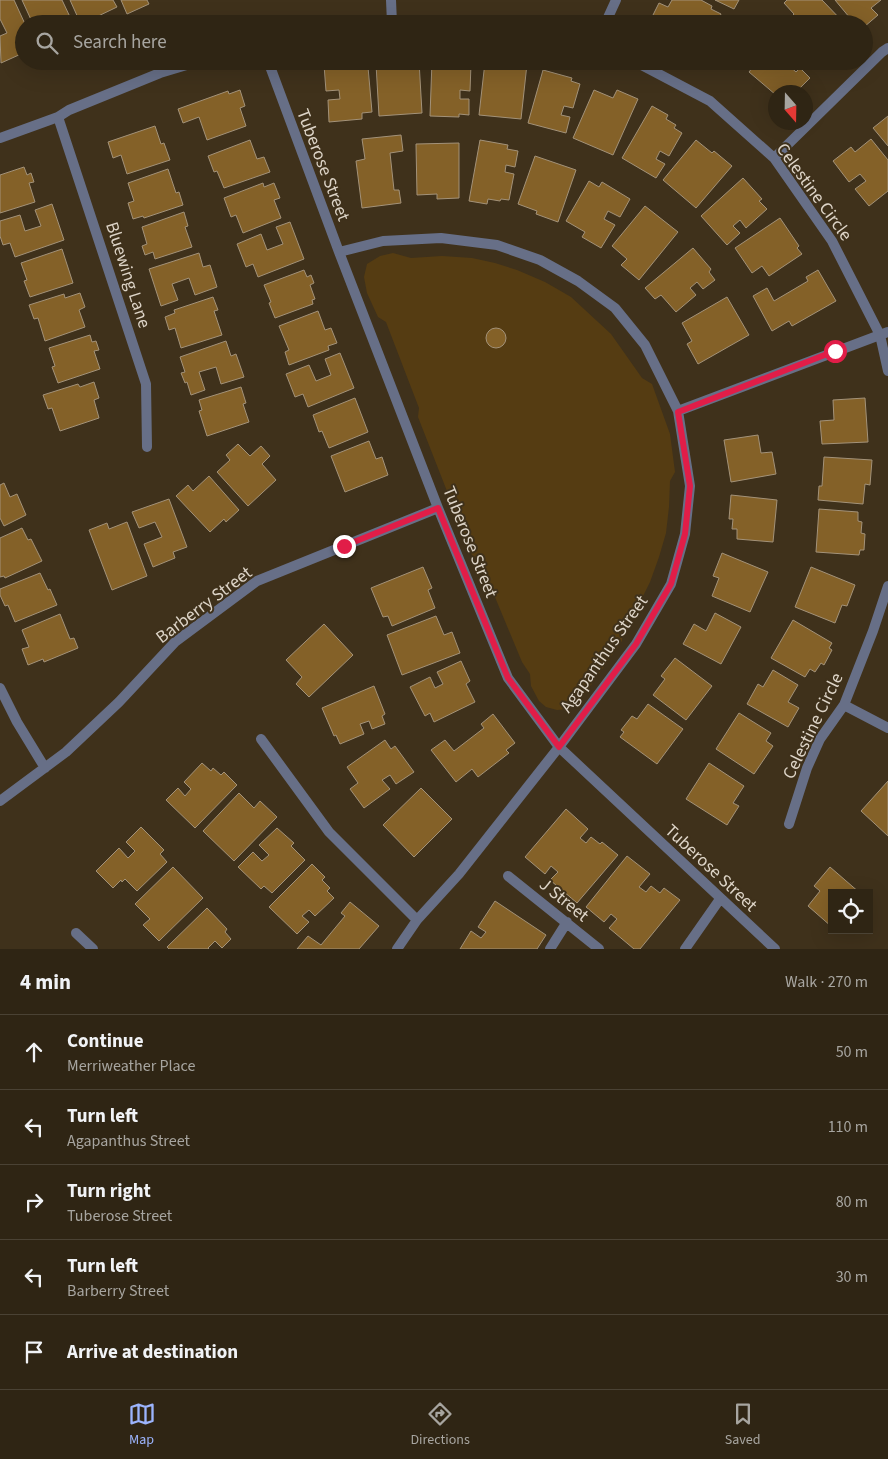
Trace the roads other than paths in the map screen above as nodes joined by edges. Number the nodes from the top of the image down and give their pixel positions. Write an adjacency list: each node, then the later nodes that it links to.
1 (392, 0): 3 (street)
2 (616, 0): 4 (street)
3 (392, 15)
4 (609, 15)
5 (888, 48): 6 (street)
6 (873, 61)
7 (170, 70): 11 (street)
8 (271, 70): 14 (street, Tuberose Street)
9 (651, 70): 13 (street, Celestine Circle)
10 (864, 70): 13 (street)
11 (58, 117): 12 (street); 18 (street, Bluewing Lane)
12 (0, 138)
13 (774, 158): 15 (street, Celestine Circle)
14 (339, 252): 17 (street, Agapanthus Street); 19 (street, Tuberose Street)
15 (884, 333): 16 (street, Celestine Circle); 17 (street)
16 (888, 372)
17 (678, 412): 25 (street, Agapanthus Street)
18 (147, 447)
19 (438, 508): 25 (street, Tuberose Street); 26 (street, Barberry Street)
20 (888, 586): 22 (street, Celestine Circle)
21 (0, 688): 26 (street)
22 (844, 705): 23 (street); 28 (street, Celestine Circle)
23 (888, 728)
24 (262, 739): 31 (street)
25 (559, 747): 30 (street, Tuberose Street); 31 (street, Agapanthus Street)
26 (45, 768): 27 (street, Barberry Street)
27 (0, 801)
28 (789, 824)
29 (508, 876): 32 (street, J Street)
30 (720, 899): 38 (street); 39 (street, Tuberose Street)
31 (417, 920): 35 (street, Agapanthus Street)
32 (567, 922): 36 (street); 37 (street, J Street)
33 (76, 933): 34 (street)
34 (93, 949)
35 (397, 949)
36 (550, 949)
37 (599, 949)
38 (685, 949)
39 (775, 949)

